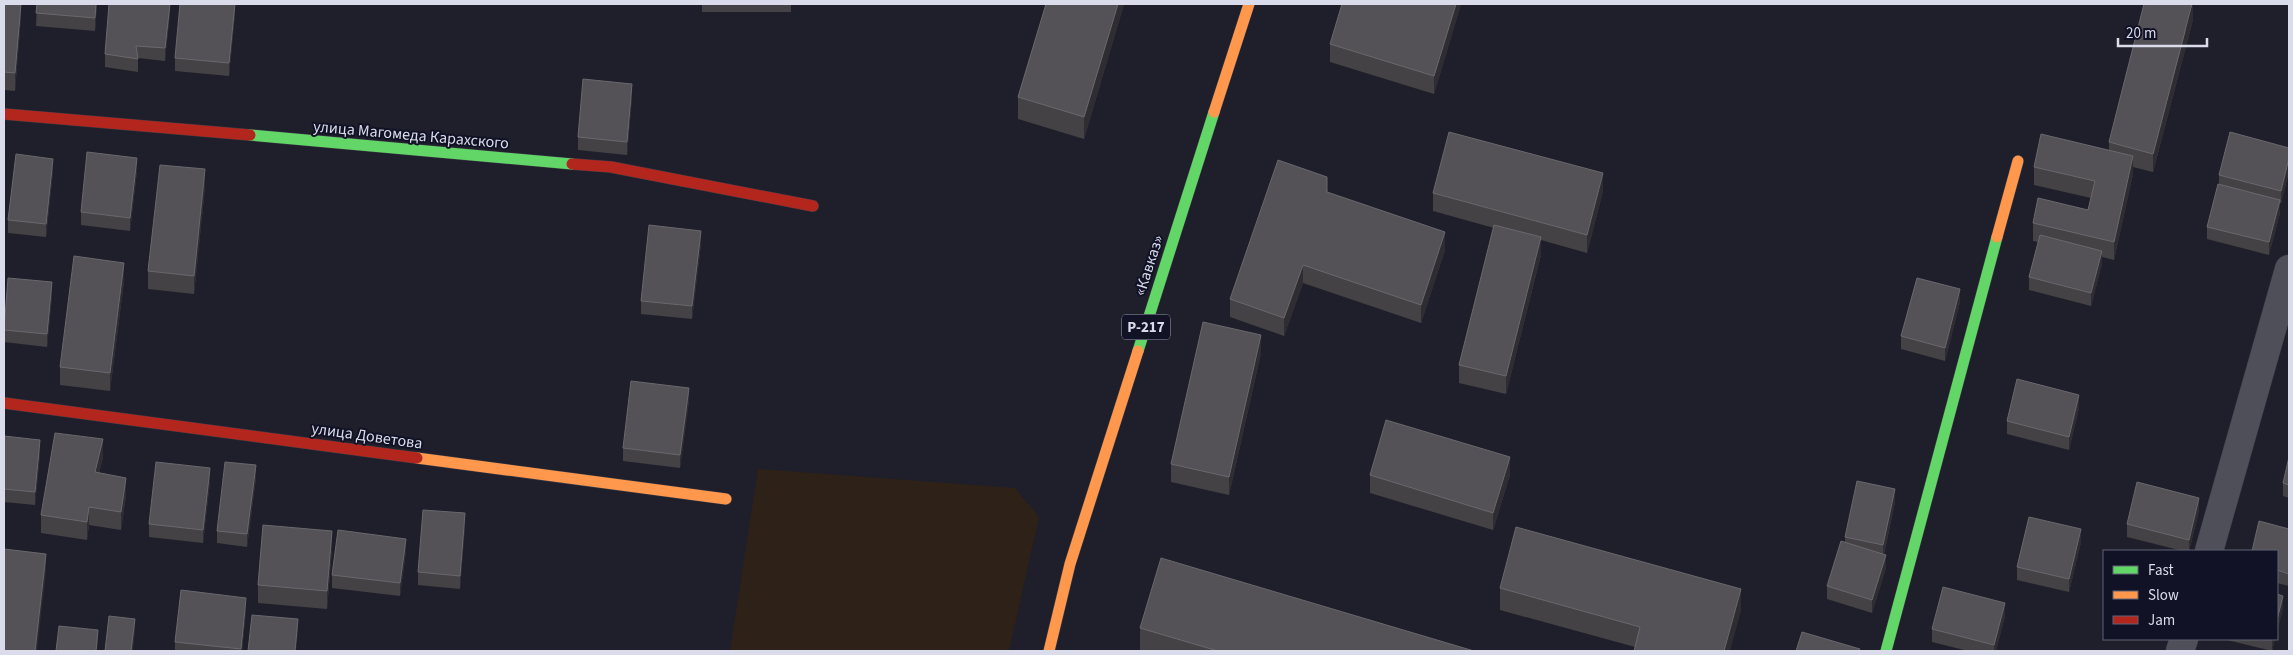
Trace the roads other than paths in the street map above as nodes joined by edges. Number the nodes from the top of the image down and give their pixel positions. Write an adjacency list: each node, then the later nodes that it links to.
1 (1248, 4): 9 (main road, «Кавказ» / Р-217)
2 (4, 114): 4 (main road, улица Магомеда Карахского)
3 (2018, 161): 10 (main road)
4 (813, 206)
5 (2289, 269): 8 (street)
6 (4, 403): 7 (main road, улица Доветова)
7 (726, 499)
8 (2209, 550)
9 (1049, 651)
10 (1886, 651)

